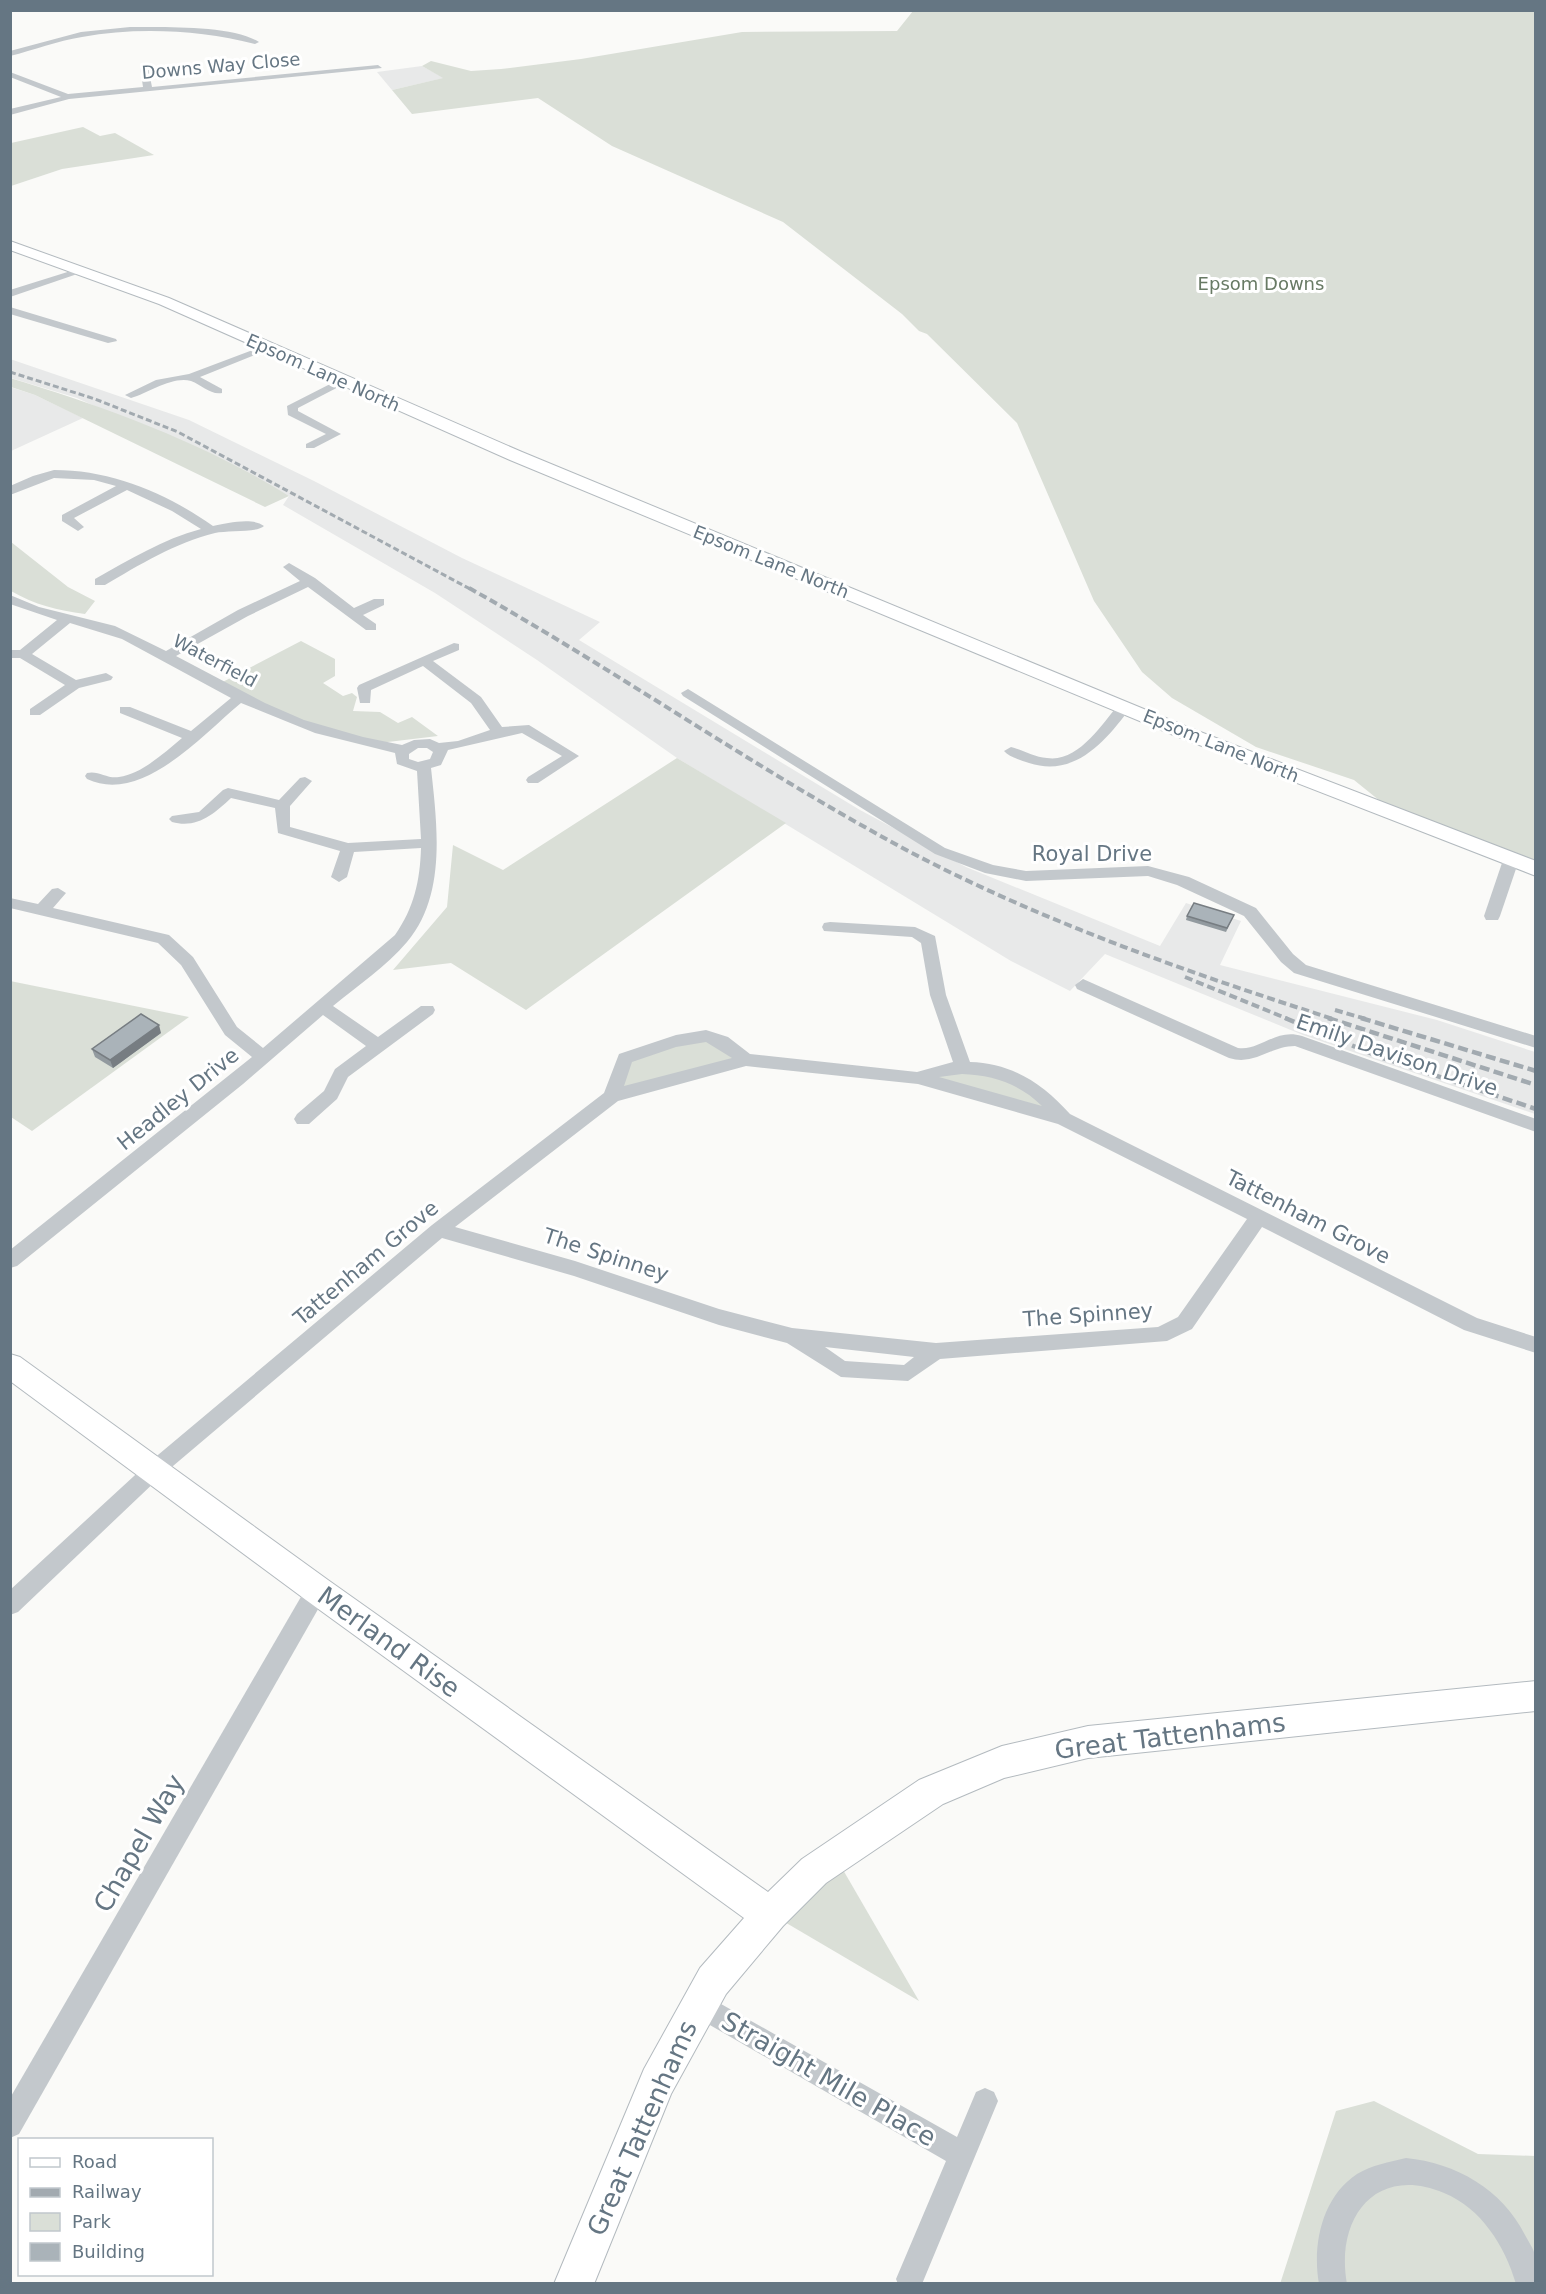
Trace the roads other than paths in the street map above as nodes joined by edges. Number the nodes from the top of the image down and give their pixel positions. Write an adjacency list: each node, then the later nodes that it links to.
1 (255, 42): 2 (street)
2 (10, 54)
3 (144, 67): 6 (street)
4 (378, 68): 6 (street, Downs Way Close)
5 (10, 74): 7 (street)
6 (148, 89): 7 (street, Downs Way Close)
7 (67, 97): 8 (street, Downs Way Close)
8 (10, 112)
9 (10, 245): 10 (main road, Epsom Lane North)
10 (81, 271): 11 (street); 14 (main road, Epsom Lane North)
11 (10, 294)
12 (10, 310): 13 (street)
13 (112, 341)
14 (267, 348): 15 (street); 16 (main road, Epsom Lane North)
15 (191, 377): 17 (street); 18 (street)
16 (342, 382): 19 (street); 42 (main road, Epsom Lane North)
17 (218, 391)
18 (131, 395)
19 (310, 446)
20 (126, 486): 21 (street); 23 (street); 24 (street)
21 (10, 490)
22 (258, 526): 24 (street)
23 (78, 527)
24 (211, 530): 27 (street)
25 (289, 567): 26 (street)
26 (310, 581): 30 (street); 35 (street)
27 (100, 582)
28 (10, 599): 31 (street, Waterfield)
29 (379, 602): 30 (street)
30 (353, 614): 32 (street)
31 (67, 619): 34 (street); 35 (street, Waterfield)
32 (371, 627)
33 (454, 647): 36 (street)
34 (17, 654): 38 (street)
35 (165, 657): 40 (street, Waterfield)
36 (424, 661): 41 (street); 45 (street)
37 (106, 677): 38 (street)
38 (74, 685): 44 (street)
39 (688, 693): 69 (street, Royal Drive)
40 (240, 697): 46 (street); 48 (street, Waterfield)
41 (365, 700)
42 (1124, 707): 49 (street); 58 (main road, Epsom Lane North)
43 (124, 710): 46 (street)
44 (35, 712)
45 (498, 732): 47 (street); 52 (street)
46 (190, 736): 51 (street)
47 (438, 747): 48 (street); 50 (street)
48 (404, 750): 50 (street)
49 (1011, 751)
50 (424, 766): 56 (street)
51 (92, 776)
52 (533, 780)
53 (305, 781): 54 (street)
54 (282, 805): 55 (street); 57 (street)
55 (177, 819)
56 (427, 843): 57 (street); 67 (street)
57 (348, 848): 60 (street)
58 (1511, 860): 59 (main road, Epsom Lane North); 64 (street)
59 (1536, 869)
60 (339, 878)
61 (58, 893): 63 (street)
62 (10, 903): 63 (street, Headley Drive)
63 (42, 910): 71 (street, Headley Drive)
64 (1492, 916)
65 (830, 927): 73 (street)
66 (1083, 985): 78 (street, Emily Davison Drive)
67 (324, 1008): 70 (street); 71 (street)
68 (427, 1010): 70 (street)
69 (1536, 1042)
70 (378, 1046): 76 (street)
71 (264, 1058): 82 (street, Headley Drive)
72 (746, 1060): 74 (street, Tattenham Grove); 75 (street, Tattenham Grove); 75 (street, Tattenham Grove)
73 (963, 1065): 74 (street, Tattenham Grove); 77 (street, Tattenham Grove)
74 (918, 1078): 77 (street, Tattenham Grove)
75 (612, 1096): 81 (street, Tattenham Grove)
76 (303, 1119)
77 (1064, 1119): 80 (street, Tattenham Grove)
78 (1535, 1126): 79 (street, Emily Davison Drive)
79 (1536, 1137)
80 (1258, 1218): 84 (street, Tattenham Grove); 85 (street, The Spinney)
81 (439, 1230): 83 (street, The Spinney); 87 (street, Tattenham Grove)
82 (10, 1261)
83 (792, 1336): 85 (street, The Spinney); 85 (street, The Spinney)
84 (1536, 1345)
85 (936, 1351)
86 (10, 1365): 87 (main road, Merland Rise)
87 (153, 1471): 88 (main road, Merland Rise); 89 (street, Tattenham Grove)
88 (317, 1590): 91 (main road, Merland Rise); 94 (street, Chapel Way)
89 (10, 1605)
90 (1536, 1696): 91 (main road, Great Tattenhams)
91 (771, 1914): 92 (main road, Great Tattenhams)
92 (698, 2004): 95 (street, Straight Mile Place); 97 (main road, Great Tattenhams)
93 (985, 2101): 95 (street, Straight Mile Place)
94 (10, 2125)
95 (961, 2154): 96 (street, Straight Mile Place)
96 (910, 2279)
97 (574, 2283)
98 (1333, 2283): 99 (street)
99 (1530, 2283)

